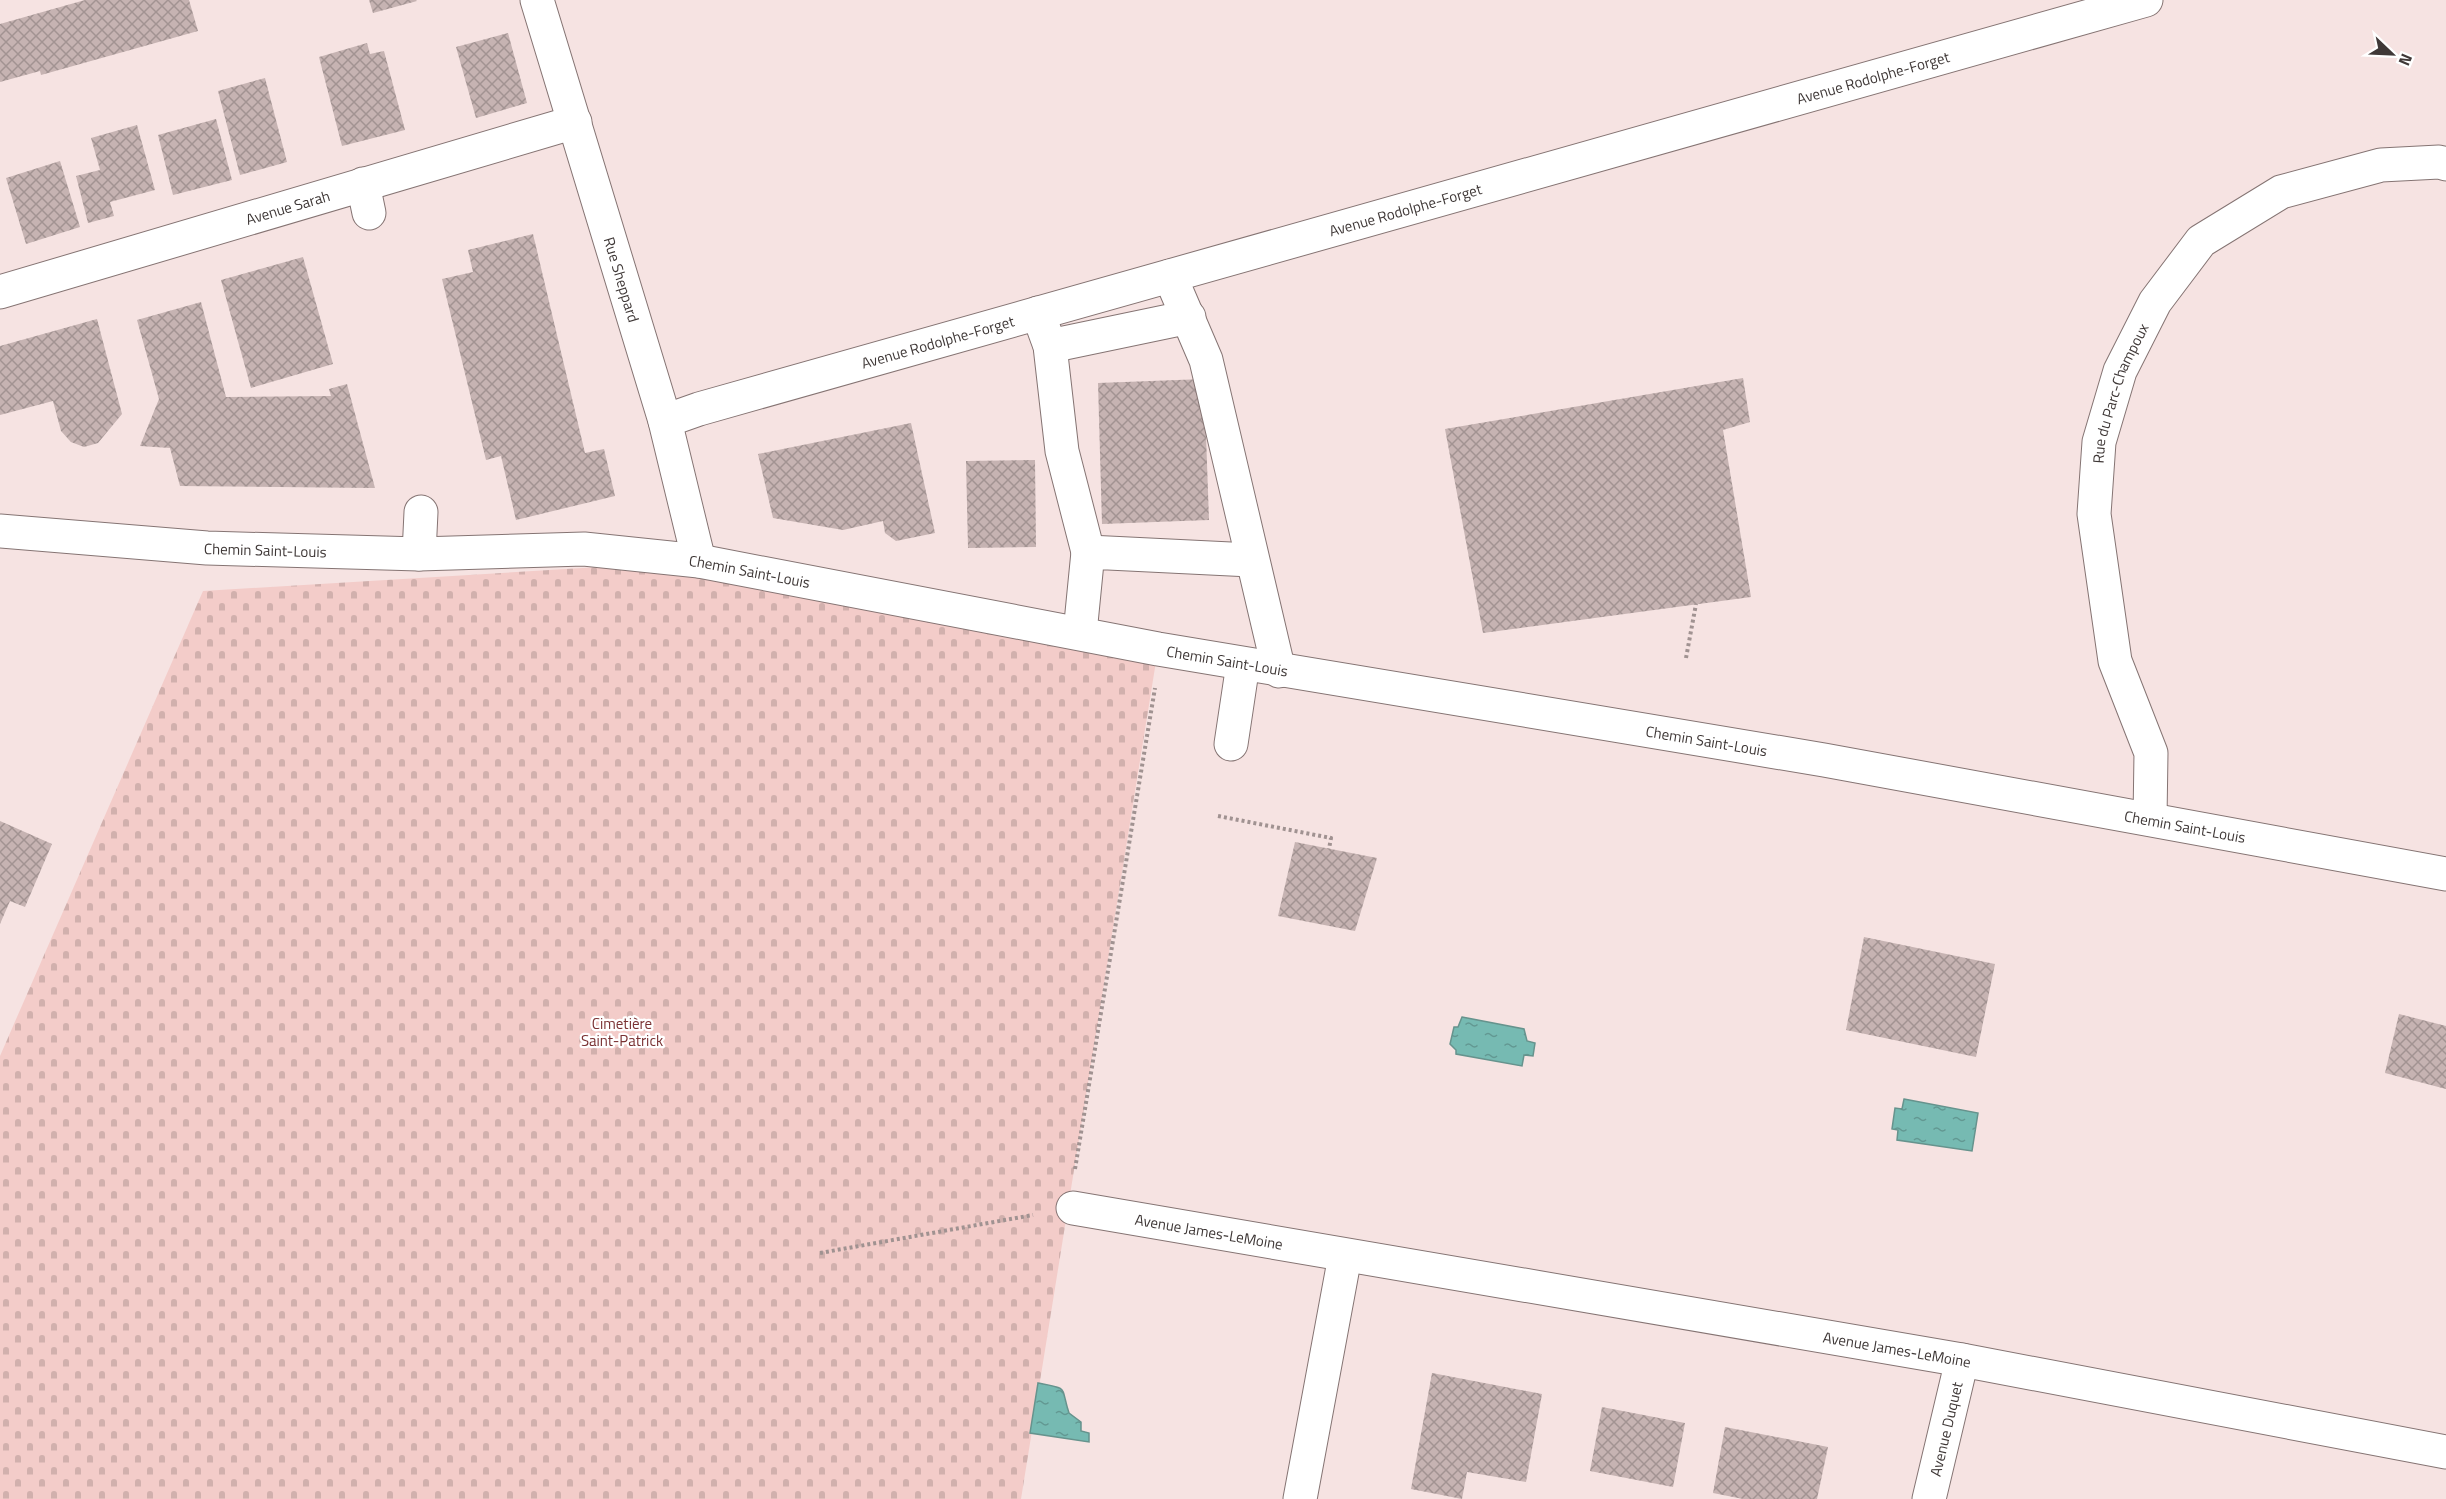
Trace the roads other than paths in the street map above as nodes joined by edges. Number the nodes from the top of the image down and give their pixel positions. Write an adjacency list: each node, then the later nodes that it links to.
1 (537, 0): 3 (street, Rue Sheppard)
2 (2146, 0): 5 (street, Avenue Rodolphe-Forget)
3 (575, 122): 6 (street, Avenue Sarah); 10 (street, Rue Sheppard)
4 (2446, 164): 21 (street, Rue du Parc-Champoux)
5 (1170, 276): 7 (street, Avenue Rodolphe-Forget); 8 (street)
6 (0, 292)
7 (1038, 313): 9 (street); 10 (street, Avenue Rodolphe-Forget)
8 (1189, 317): 9 (street); 15 (street)
9 (1050, 346): 13 (street)
10 (665, 421): 16 (street, Rue Sheppard)
11 (421, 512): 14 (street)
12 (0, 531): 14 (street, Chemin Saint-Louis)
13 (1088, 552): 15 (street); 17 (street)
14 (419, 554): 16 (street, Chemin Saint-Louis)
15 (1251, 560): 19 (street)
16 (699, 561): 17 (street, Chemin Saint-Louis)
17 (1080, 633): 18 (street, Chemin Saint-Louis)
18 (1243, 664): 19 (street, Chemin Saint-Louis); 20 (street)
19 (1279, 671): 21 (street, Chemin Saint-Louis)
20 (1231, 744)
21 (2150, 819): 22 (street, Chemin Saint-Louis)
22 (2446, 874)
23 (1073, 1208): 24 (street, Avenue James-LeMoine)
24 (1345, 1256): 25 (street, Avenue James-LeMoine); 27 (street)
25 (1962, 1360): 26 (street, Avenue James-LeMoine); 28 (street, Avenue Duquet)
26 (2446, 1452)
27 (1300, 1499)
28 (1929, 1499)

